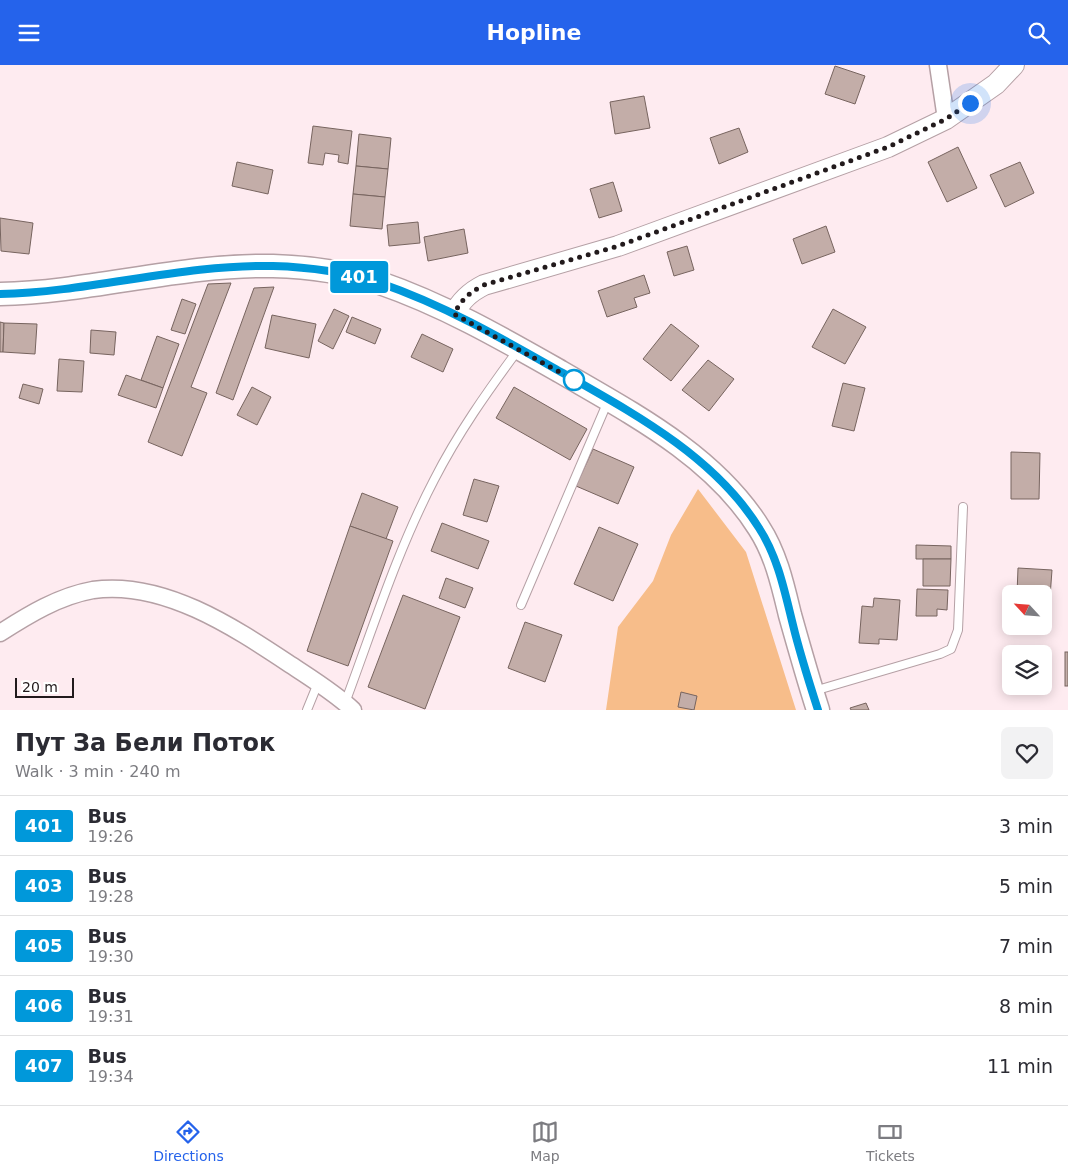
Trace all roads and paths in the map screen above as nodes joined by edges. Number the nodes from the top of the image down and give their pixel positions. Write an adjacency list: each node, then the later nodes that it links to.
1 (938, 65): 3 (street)
2 (1014, 65): 3 (street)
3 (946, 119): 5 (street)
4 (0, 294): 5 (main road)
5 (454, 314): 6 (main road)
6 (519, 348): 7 (main road); 13 (lane)
7 (609, 399): 9 (lane); 12 (main road)
8 (963, 507): 12 (lane)
9 (521, 605)
10 (0, 633): 11 (street)
11 (318, 683): 13 (street); 14 (lane)
12 (815, 701)
13 (349, 706)
14 (307, 710)

